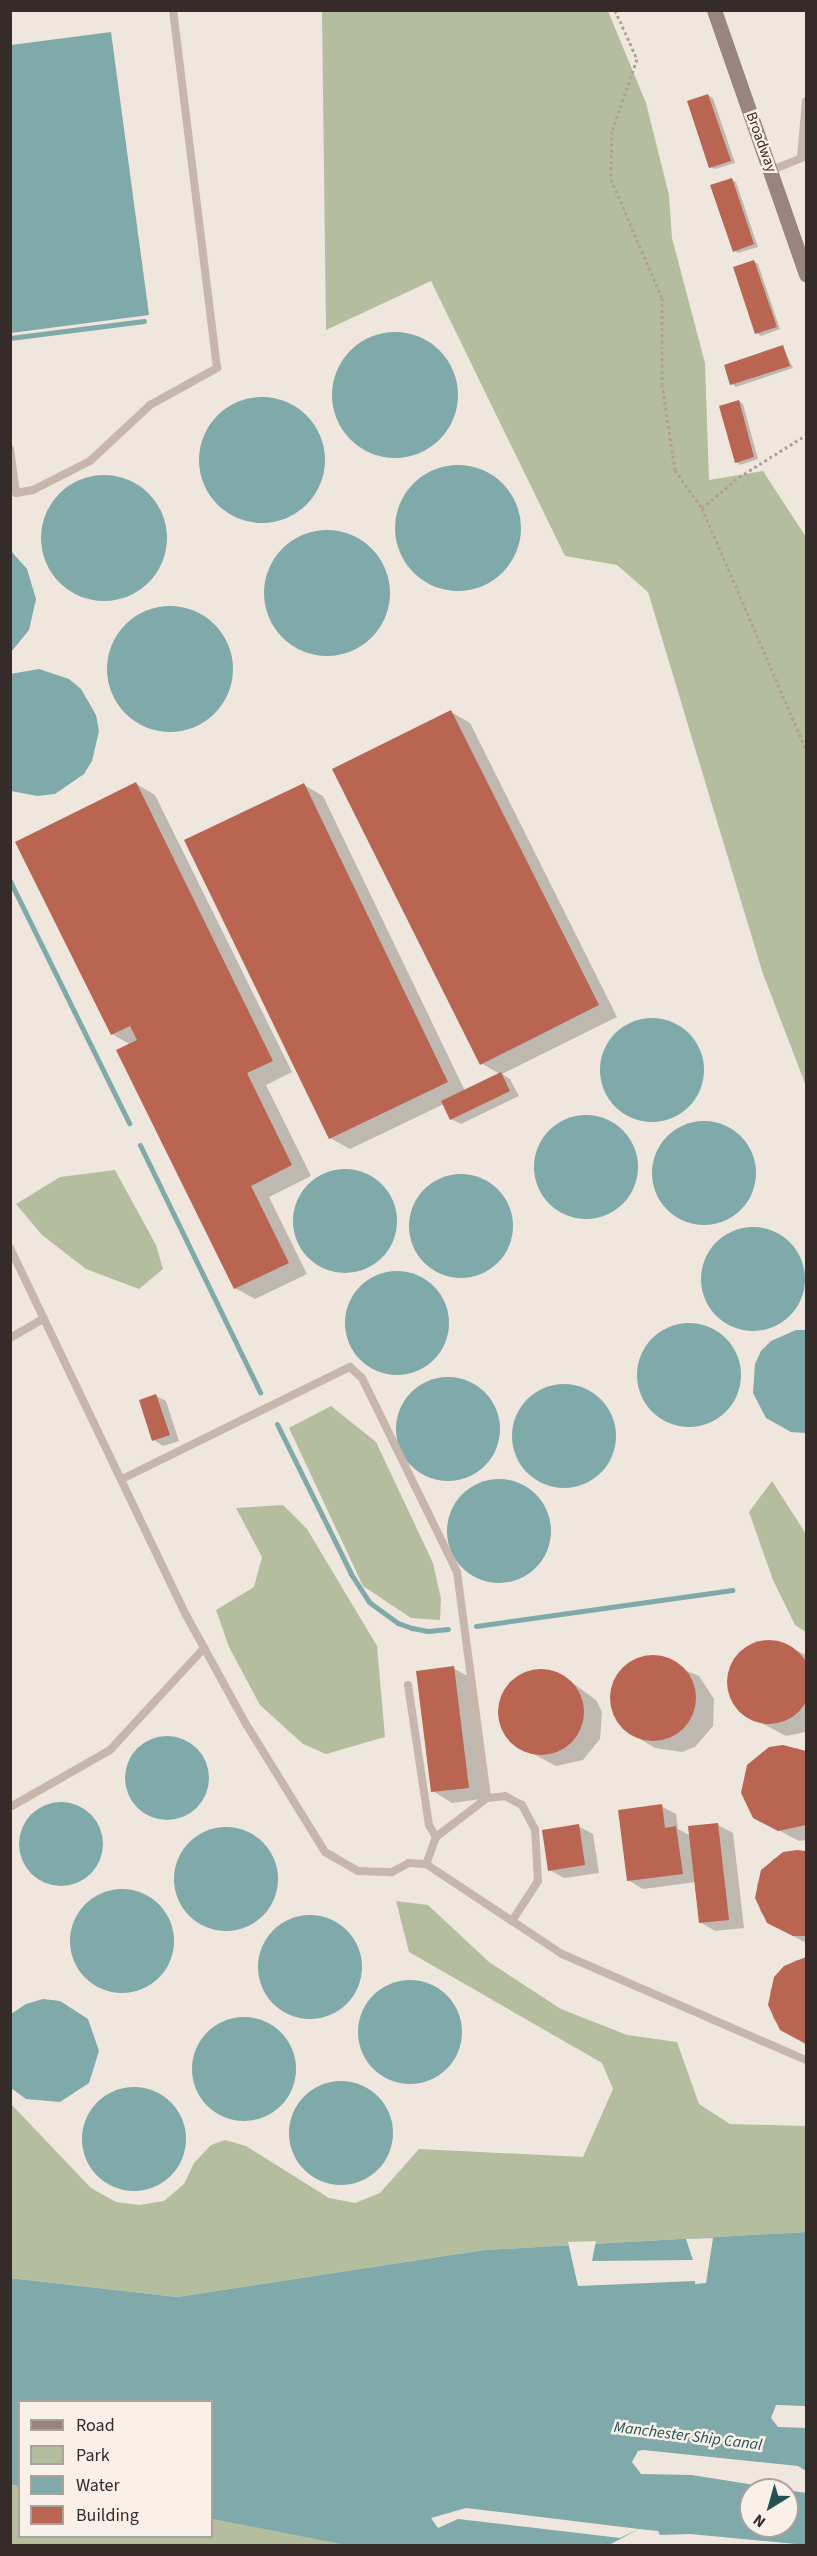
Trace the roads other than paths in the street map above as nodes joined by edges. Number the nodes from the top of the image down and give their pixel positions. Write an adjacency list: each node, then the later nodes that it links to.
1 (173, 10): 8 (lane)
2 (714, 10): 5 (street, Broadway)
3 (807, 101): 4 (lane)
4 (804, 156): 5 (lane)
5 (772, 170): 6 (street, Broadway)
6 (807, 274)
7 (10, 449): 8 (lane)
8 (13, 494)
9 (10, 1248): 10 (lane)
10 (44, 1318): 11 (lane); 12 (lane)
11 (10, 1338)
12 (122, 1479): 13 (lane); 15 (lane)
13 (204, 1648): 16 (lane); 18 (lane)
14 (408, 1685): 17 (lane)
15 (487, 1798): 17 (lane); 19 (lane)
16 (12, 1806)
17 (436, 1837): 18 (lane)
18 (426, 1864): 19 (lane)
19 (512, 1921): 20 (lane)
20 (807, 2060)

